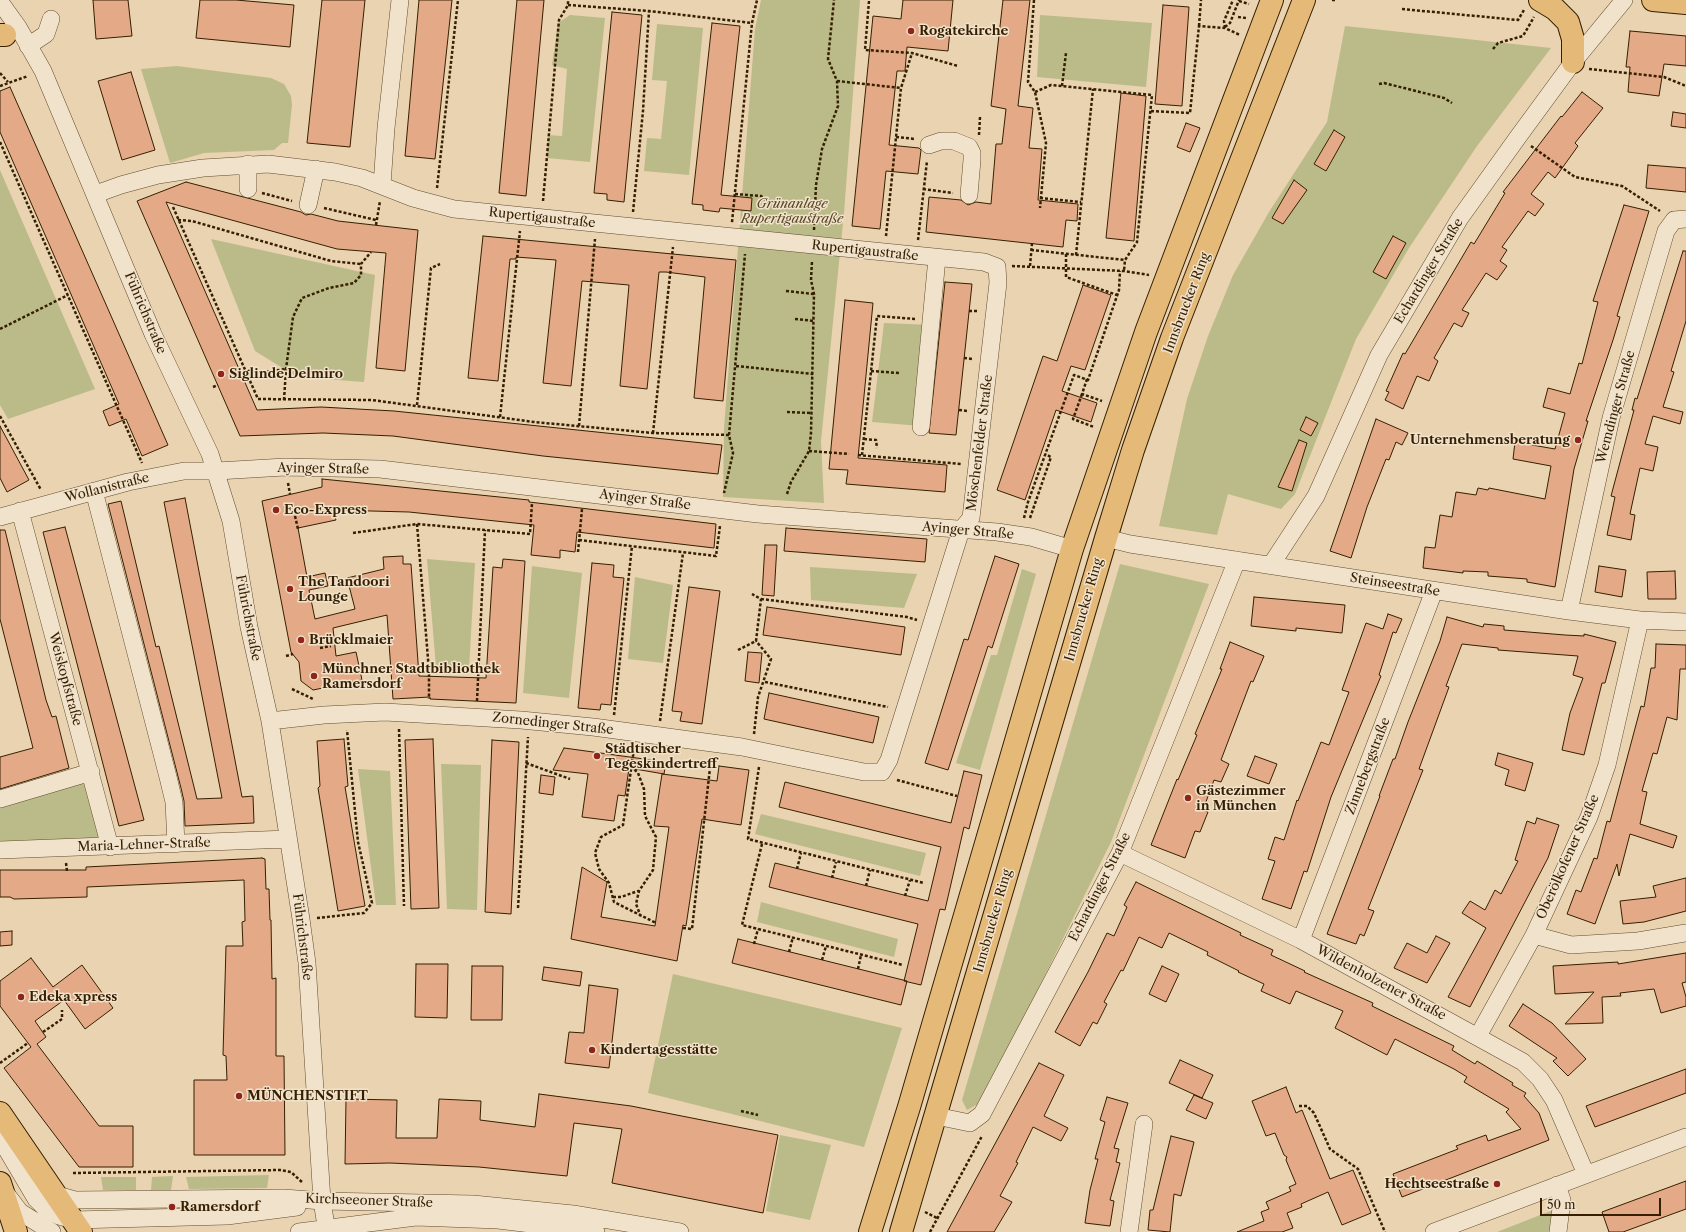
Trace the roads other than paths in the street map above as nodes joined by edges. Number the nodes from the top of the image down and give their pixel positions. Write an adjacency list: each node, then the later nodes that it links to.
1 (400, 0): 16 (street)
2 (1272, 0): 31 (main road)
3 (1304, 0): 30 (main road, Innsbrucker Ring)
4 (1624, 0): 12 (street, Echardinger Straße)
5 (1653, 0): 7 (main road)
6 (0, 2): 11 (street, Führichstraße)
7 (1686, 3)
8 (1534, 7): 12 (main road)
9 (51, 19): 11 (street)
10 (2, 33): 11 (street)
11 (28, 46): 18 (street, Führichstraße)
12 (1573, 62): 33 (street, Echardinger Straße)
13 (929, 145): 19 (street)
14 (248, 164): 15 (street, Rupertigaustraße); 17 (street); 18 (street, Rupertigaustraße)
15 (316, 170): 16 (street, Rupertigaustraße); 20 (street)
16 (382, 185): 22 (street, Rupertigaustraße)
17 (248, 189)
18 (96, 194): 25 (street, Führichstraße)
19 (969, 195)
20 (308, 205)
21 (1680, 220): 35 (street, Wemdinger Straße)
22 (937, 258): 23 (street, Rupertigaustraße); 24 (street)
23 (997, 267): 29 (street, Möschenfelder Straße)
24 (921, 427)
25 (217, 471): 26 (street, Wollanistraße); 29 (street, Ayinger Straße); 38 (street, Führichstraße)
26 (94, 491): 27 (street, Wollanistraße); 43 (street)
27 (20, 511): 28 (street, Wollanistraße); 39 (street, Weiskopfstraße)
28 (1, 514)
29 (961, 530): 31 (street, Ayinger Straße); 40 (street, Möschenfelder Straße)
30 (1106, 538): 32 (street, Steinseestraße); 52 (main road, Innsbrucker Ring)
31 (1072, 549): 68 (main road)
32 (1237, 560): 33 (street, Steinseestraße); 46 (street, Echardinger Straße)
33 (1271, 565): 34 (street, Steinseestraße)
34 (1434, 591): 35 (street, Steinseestraße); 49 (street, Zinnebergstraße)
35 (1569, 611): 36 (street, Steinseestraße)
36 (1640, 620): 37 (street, Steinseestraße); 48 (street, Oberölkofener Straße)
37 (1686, 622)
38 (270, 721): 40 (street, Zornedinger Straße); 42 (street, Führichstraße)
39 (91, 772): 41 (street); 44 (street, Weiskopfstraße)
40 (882, 772)
41 (0, 799)
42 (288, 840): 43 (street, Maria-Lehner-Straße); 60 (street, Führichstraße)
43 (176, 844): 44 (street, Maria-Lehner-Straße)
44 (110, 847): 45 (street, Maria-Lehner-Straße)
45 (0, 850)
46 (1120, 853): 49 (street, Wildenholzener Straße); 52 (street, Echardinger Straße)
47 (1686, 933): 48 (street)
48 (1534, 935): 50 (street, Oberölkofener Straße)
49 (1301, 940): 50 (street, Wildenholzener Straße)
50 (1478, 1036): 56 (street, Wildenholzener Straße)
51 (0, 1113): 59 (main road)
52 (936, 1116): 69 (main road, Innsbrucker Ring)
53 (1144, 1124): 70 (street)
54 (1686, 1137): 56 (street)
55 (0, 1138): 61 (street)
56 (1586, 1174): 57 (street)
57 (1557, 1185): 71 (street); 72 (street)
58 (2, 1188): 63 (main road); 64 (street)
59 (57, 1195): 60 (street, Kirchseeoner Straße); 61 (main road)
60 (322, 1201): 61 (street); 62 (street, Führichstraße); 67 (street, Kirchseeoner Straße)
61 (77, 1226)
62 (326, 1230): 65 (street, Kirchseeoner Straße); 66 (street, Kirchseeoner Straße)
63 (16, 1232)
64 (52, 1232)
65 (300, 1232)
66 (596, 1232)
67 (680, 1232)
68 (870, 1232)
69 (901, 1232)
70 (1129, 1232)
71 (1434, 1232)
72 (1558, 1232)

